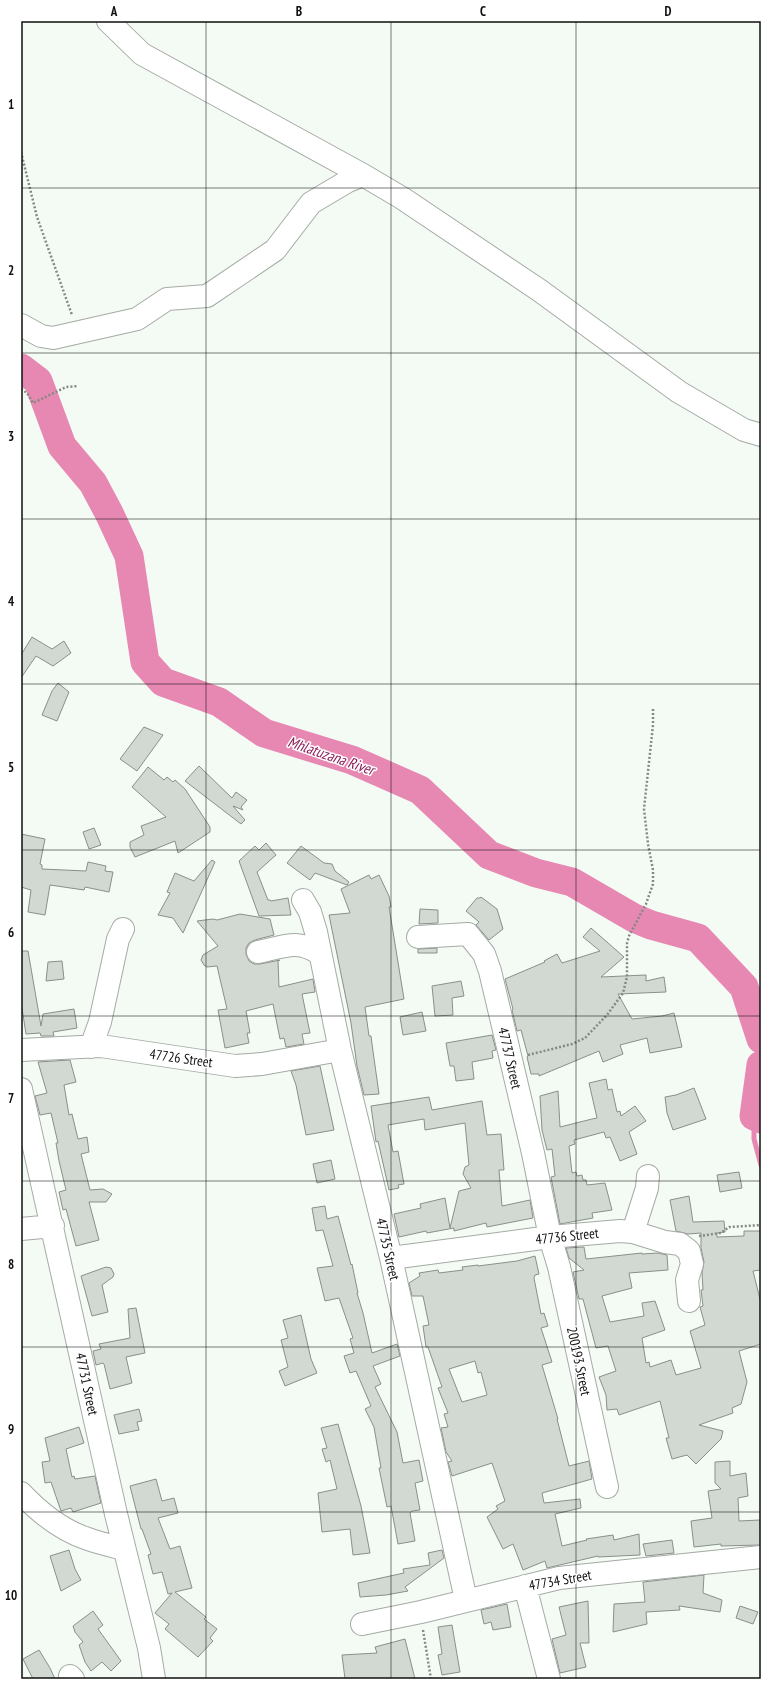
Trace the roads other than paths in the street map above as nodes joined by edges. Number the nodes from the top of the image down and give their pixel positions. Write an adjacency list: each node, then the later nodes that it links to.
1 (108, 21): 2 (street)
2 (363, 175): 3 (street); 4 (street)
3 (21, 325)
4 (761, 435)
5 (303, 900): 9 (street, 47735 Street)
6 (123, 929): 10 (street)
7 (418, 938): 18 (street, 47737 Street)
8 (258, 952): 9 (street)
9 (320, 954): 12 (street, 47735 Street)
10 (91, 1046): 11 (street, 47726 Street); 12 (street, 47726 Street)
11 (21, 1050)
12 (340, 1050): 19 (street, 47735 Street)
13 (21, 1090): 15 (street, 47731 Street)
14 (648, 1176): 17 (street)
15 (53, 1226): 16 (street); 23 (street, 47731 Street)
16 (21, 1228)
17 (633, 1232): 18 (street, 47736 Street); 20 (street, 47736 Street)
18 (550, 1237): 19 (street, 47736 Street); 21 (street, 200193 Street)
19 (391, 1258): 26 (street, 47735 Street)
20 (689, 1301)
21 (607, 1487)
22 (21, 1493): 23 (street)
23 (124, 1549): 28 (street, 47731 Street)
24 (761, 1557): 25 (street, 47734 Street)
25 (525, 1586): 26 (street, 47734 Street); 29 (street)
26 (466, 1600): 27 (street, 47734 Street)
27 (362, 1624)
28 (154, 1679)
29 (549, 1679)

